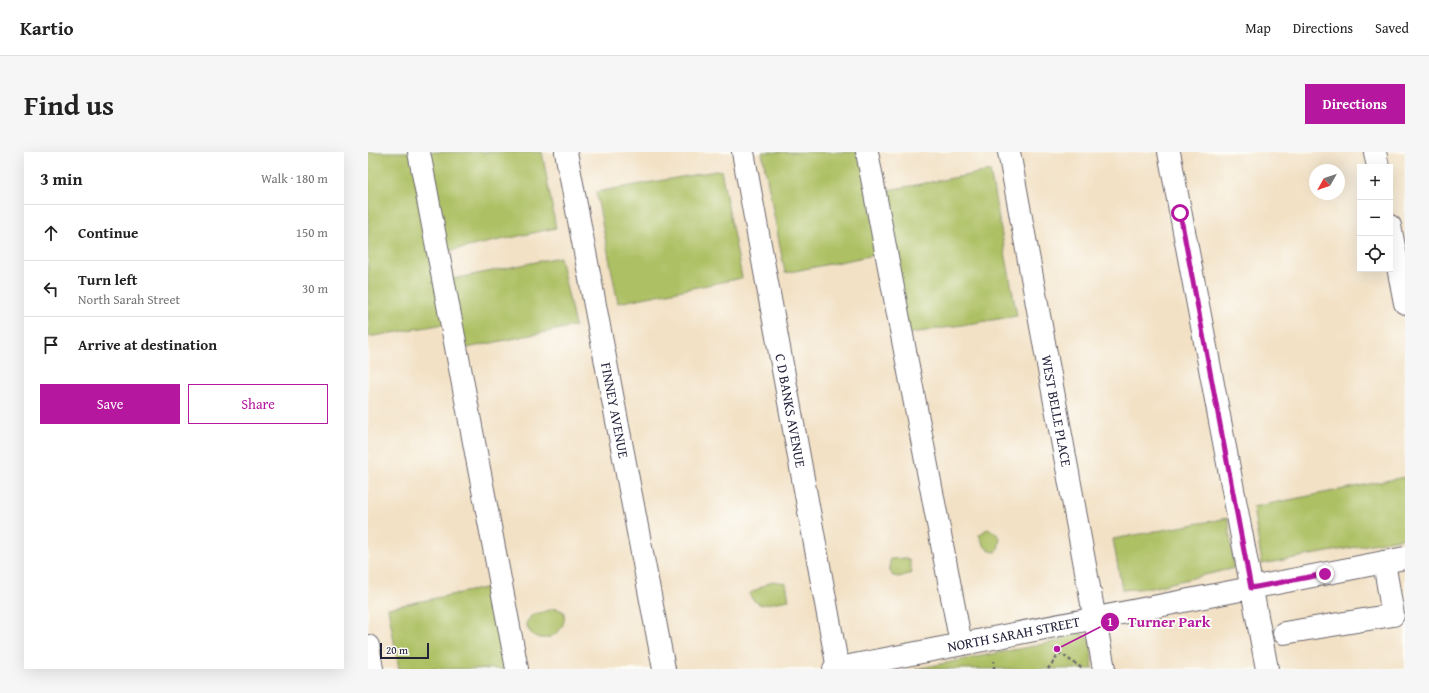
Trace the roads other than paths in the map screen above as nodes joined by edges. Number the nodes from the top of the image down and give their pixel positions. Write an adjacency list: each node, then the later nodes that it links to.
1 (419, 152): 19 (street)
2 (566, 152): 20 (street, FINNEY AVENUE)
3 (743, 152): 21 (street, C D BANKS AVENUE)
4 (867, 152): 16 (street)
5 (1009, 152): 14 (street, WEST BELLE PLACE)
6 (1169, 152): 13 (street)
7 (1375, 152): 8 (street)
8 (1377, 164)
9 (1392, 236): 10 (street)
10 (1405, 302)
11 (1405, 558): 12 (street, NORTH SARAH STREET)
12 (1384, 562): 13 (street, NORTH SARAH STREET); 15 (street)
13 (1251, 588): 14 (street, NORTH SARAH STREET); 23 (street)
14 (1095, 618): 16 (street, NORTH SARAH STREET); 22 (street, WEST BELLE PLACE)
15 (1284, 633)
16 (961, 644): 21 (street, NORTH SARAH STREET)
17 (368, 646): 18 (street)
18 (372, 669)
19 (517, 669)
20 (664, 669)
21 (836, 669)
22 (1104, 669)
23 (1266, 669)

